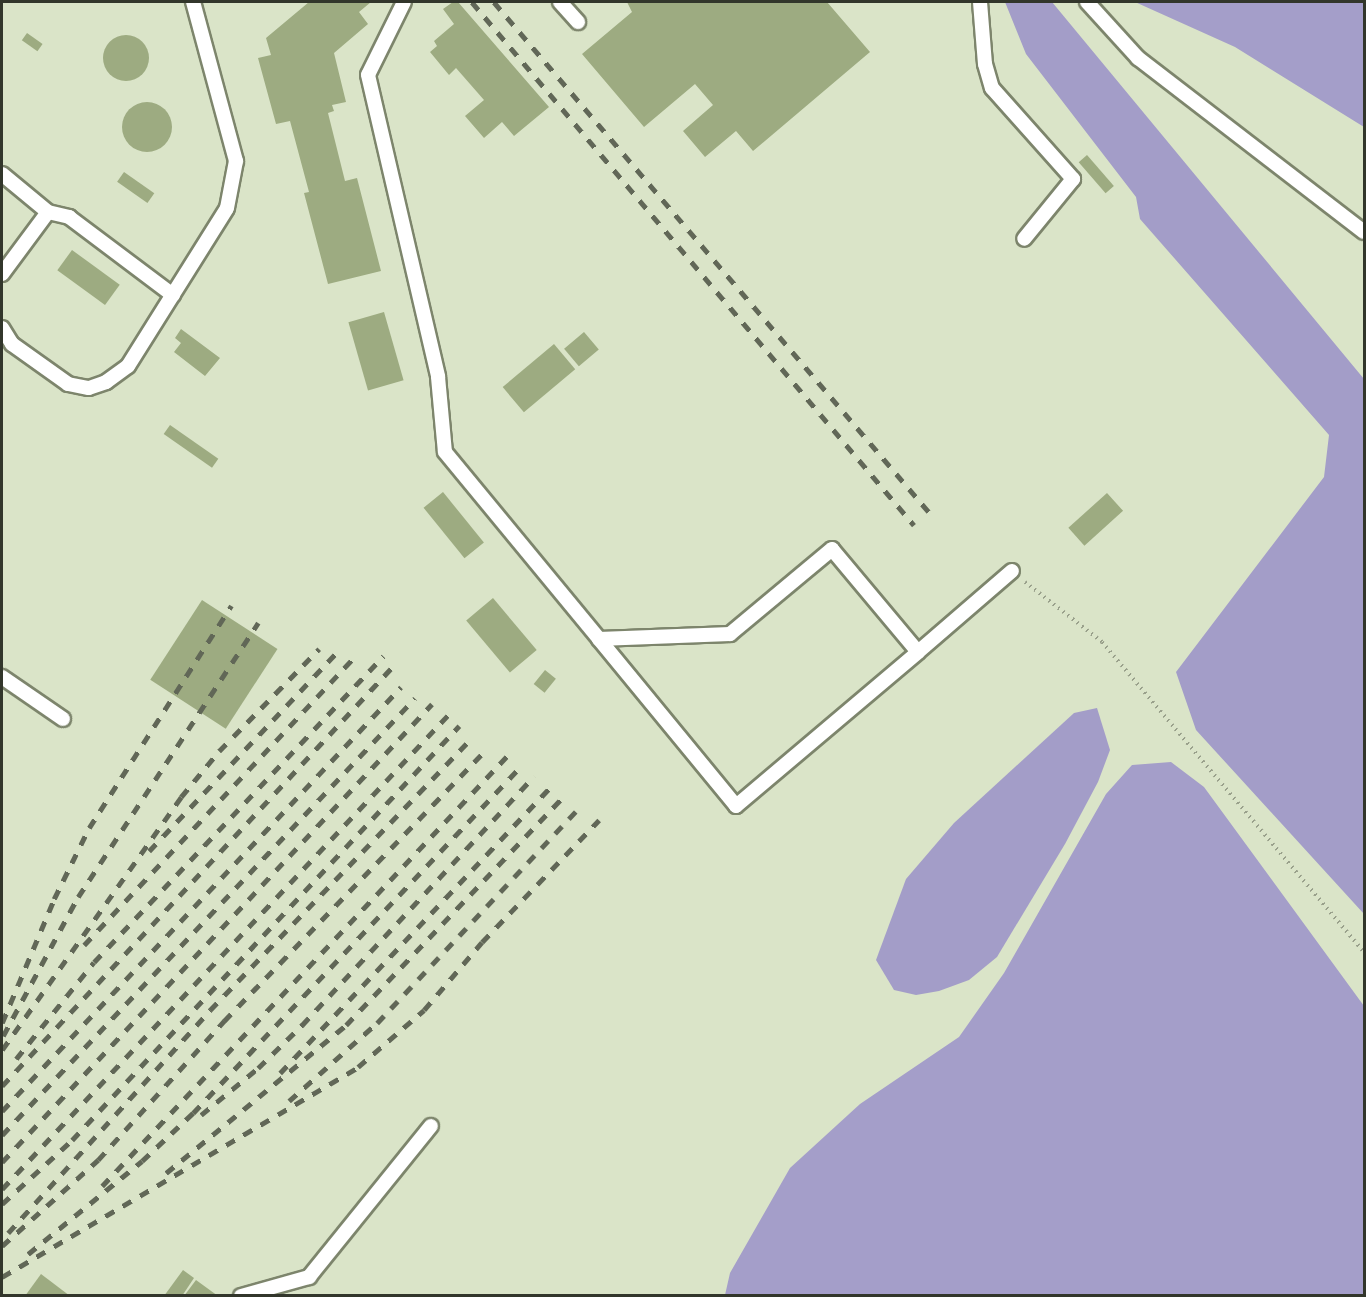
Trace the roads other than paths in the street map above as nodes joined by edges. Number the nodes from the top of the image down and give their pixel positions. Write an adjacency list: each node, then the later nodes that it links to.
1 (194, 2): 12 (lane)
2 (404, 2): 15 (lane)
3 (560, 2): 6 (lane)
4 (980, 2): 10 (lane)
5 (1088, 2): 9 (lane)
6 (578, 22)
7 (2, 174): 8 (lane)
8 (48, 212): 11 (lane); 12 (lane)
9 (1365, 232)
10 (1024, 239)
11 (2, 274)
12 (173, 294): 13 (lane)
13 (2, 328)
14 (1012, 572): 16 (lane)
15 (599, 639): 16 (lane); 16 (lane)
16 (918, 652)
17 (2, 677): 18 (lane)
18 (63, 719)
19 (431, 1126): 20 (lane)
20 (241, 1296)

